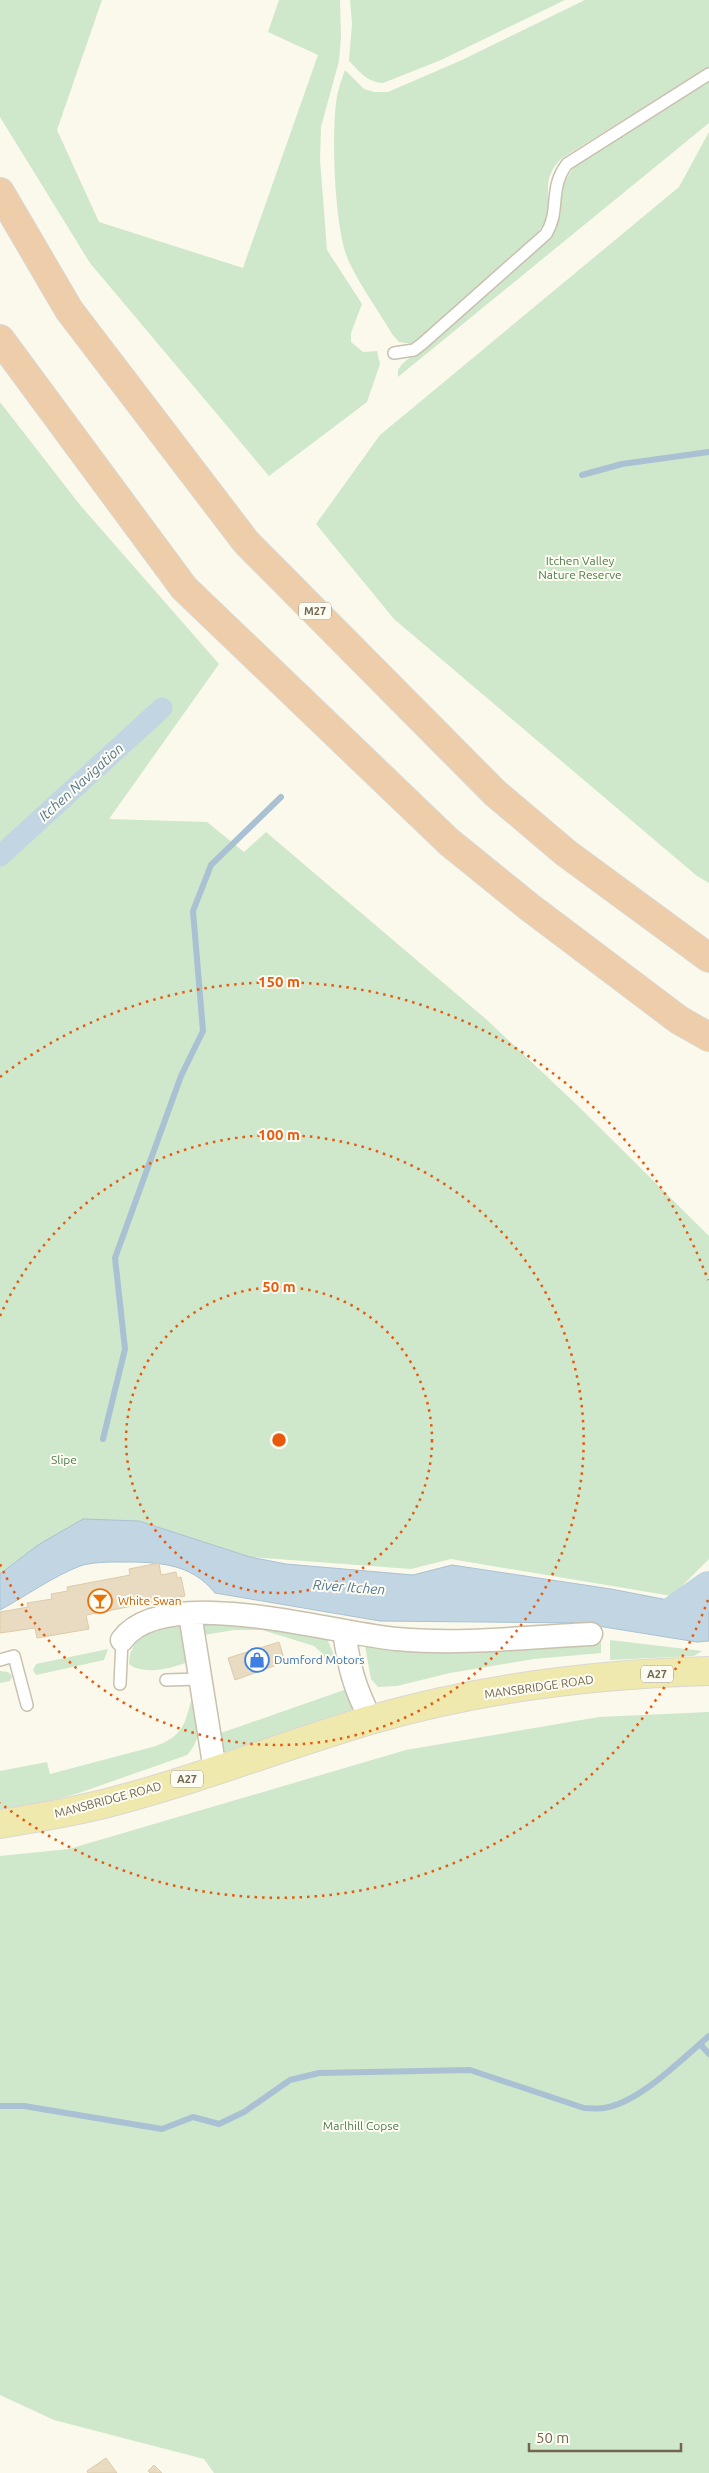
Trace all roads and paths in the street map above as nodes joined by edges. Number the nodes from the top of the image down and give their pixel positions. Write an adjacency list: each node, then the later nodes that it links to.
1 (709, 74): 4 (lane)
2 (0, 192): 5 (highway, M27)
3 (0, 339): 6 (highway)
4 (394, 353)
5 (709, 958)
6 (709, 1037)
7 (190, 1614): 8 (street); 10 (street); 13 (street)
8 (344, 1631): 9 (street); 17 (street)
9 (591, 1634)
10 (122, 1640): 15 (lane)
11 (0, 1660): 16 (lane)
12 (709, 1672): 17 (main road, MANSBRIDGE ROAD / A27)
13 (199, 1679): 14 (lane); 18 (street)
14 (166, 1680)
15 (120, 1684)
16 (27, 1705)
17 (371, 1720): 18 (main road, MANSBRIDGE ROAD / A27)
18 (215, 1770): 19 (main road, MANSBRIDGE ROAD / A27)
19 (0, 1824)

